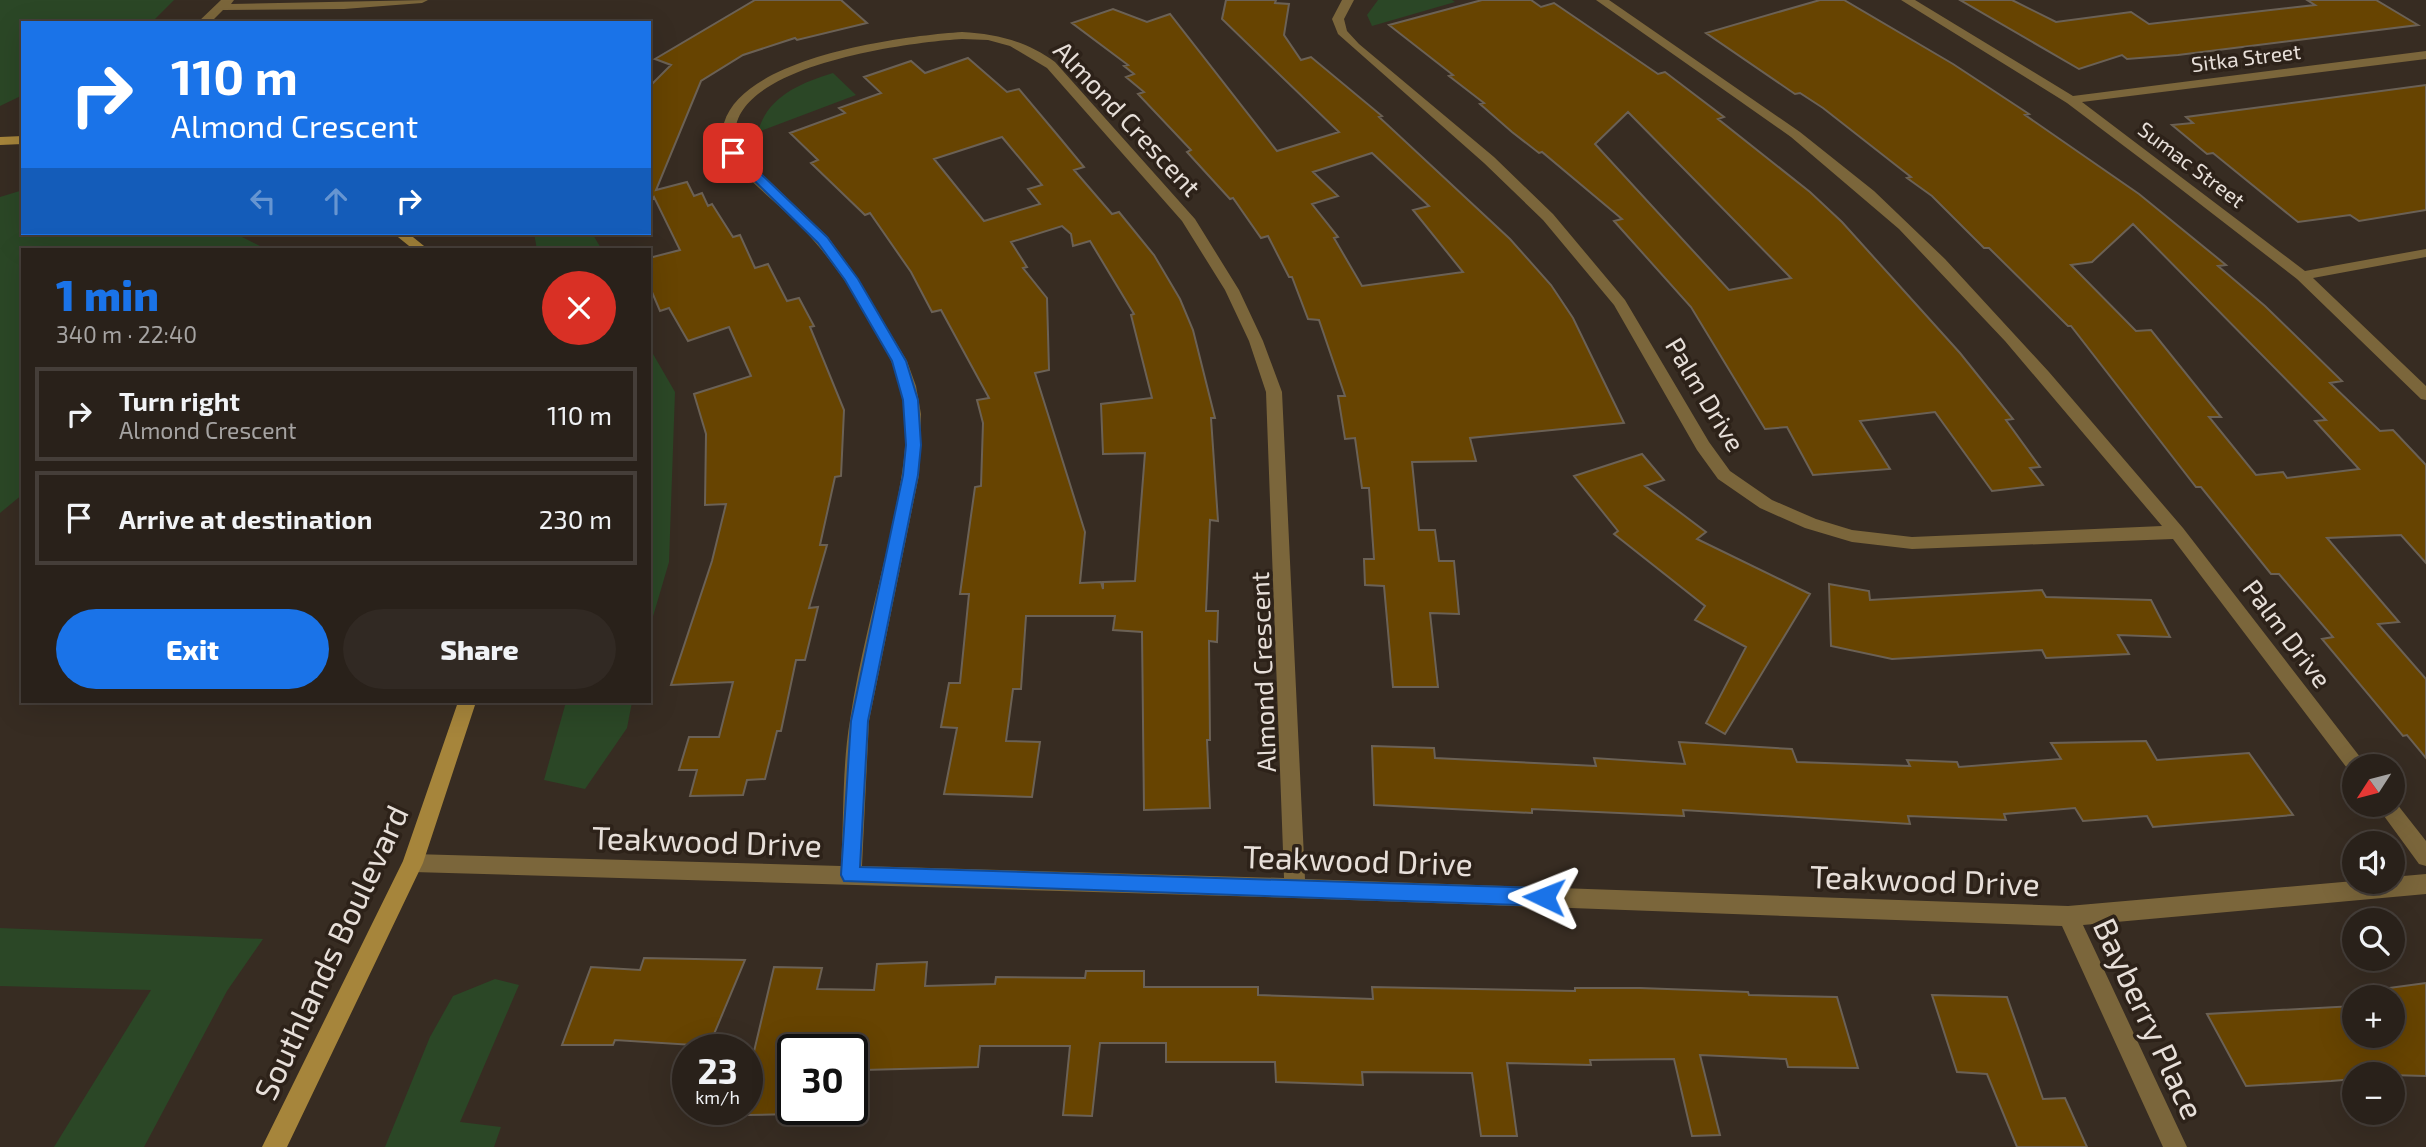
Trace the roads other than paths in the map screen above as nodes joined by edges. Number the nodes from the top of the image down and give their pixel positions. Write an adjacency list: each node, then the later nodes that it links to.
1 (422, 0): 5 (street)
2 (1348, 0): 16 (street, Palm Drive)
3 (1602, 0): 16 (street, Palm Drive)
4 (1907, 0): 8 (street, Sumac Street)
5 (224, 4): 6 (street)
6 (205, 21)
7 (2426, 55): 8 (street, Sitka Street)
8 (2071, 100): 14 (street, Sumac Street)
9 (21, 140): 10 (main road)
10 (0, 141)
11 (403, 235): 12 (main road)
12 (419, 248)
13 (2426, 253): 14 (street)
14 (2302, 276): 15 (street, Sumac Street)
15 (2426, 395)
16 (2177, 531): 18 (street, Palm Drive)
17 (467, 703): 21 (main road, Southlands Boulevard)
18 (2348, 754)
19 (2395, 817): 20 (street)
20 (2426, 857)
21 (412, 863): 22 (street, Teakwood Drive); 26 (main road, Southlands Boulevard)
22 (850, 875): 24 (street, Teakwood Drive); 24 (street, Almond Crescent)
23 (2426, 884): 25 (street, Teakwood Drive)
24 (1295, 888): 25 (street, Teakwood Drive)
25 (2068, 916): 27 (street, Bayberry Place)
26 (274, 1147)
27 (2175, 1147)

